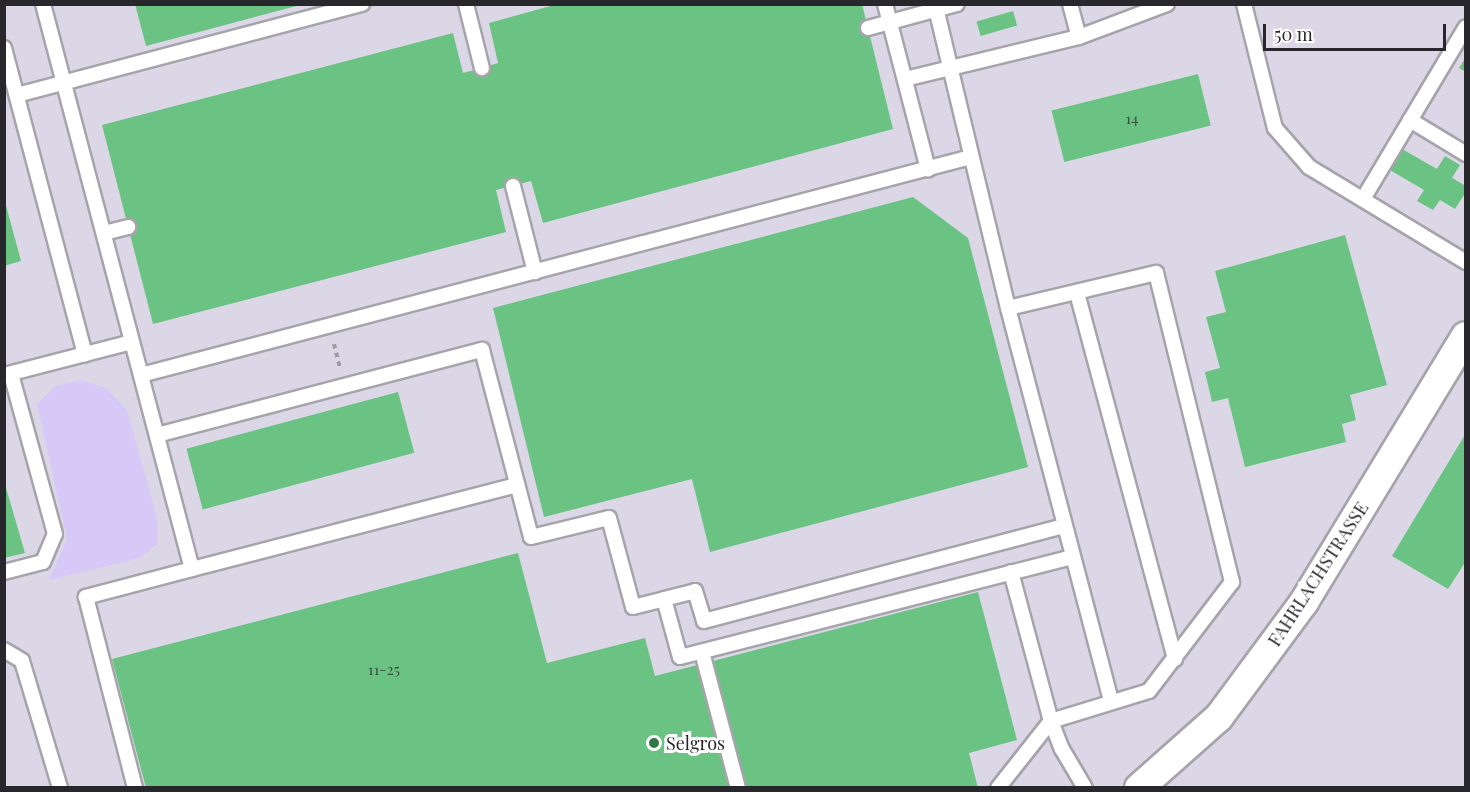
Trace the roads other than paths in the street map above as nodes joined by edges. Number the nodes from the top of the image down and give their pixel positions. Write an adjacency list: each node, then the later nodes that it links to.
1 (44, 4): 18 (lane)
2 (362, 4): 18 (lane)
3 (466, 4): 15 (lane)
4 (885, 4): 10 (lane)
5 (957, 4): 9 (lane)
6 (1070, 4): 13 (lane)
7 (1167, 4): 13 (lane)
8 (1244, 4): 25 (lane)
9 (936, 7): 10 (lane); 16 (lane)
10 (890, 22): 12 (lane); 17 (lane)
11 (1466, 27): 20 (lane)
12 (868, 28)
13 (1079, 37): 16 (lane)
14 (4, 48): 19 (lane)
15 (482, 68)
16 (949, 68): 17 (lane); 22 (lane)
17 (904, 79): 23 (lane)
18 (64, 82): 19 (lane); 27 (lane)
19 (17, 95): 34 (lane)
20 (1410, 120): 21 (lane); 25 (lane)
21 (1466, 154)
22 (971, 157): 23 (lane); 31 (lane)
23 (928, 169): 29 (lane)
24 (513, 186): 29 (lane)
25 (1363, 199): 28 (lane)
26 (128, 227): 27 (lane)
27 (104, 233): 33 (lane)
28 (1466, 262)
29 (535, 272): 36 (lane)
30 (1077, 293): 31 (lane); 47 (lane); 47 (lane)
31 (1008, 308): 39 (lane)
32 (1466, 336): 55 (street, FAHRLACHSTRASSE)
33 (132, 342): 34 (lane); 36 (lane)
34 (85, 354): 35 (lane)
35 (8, 375): 42 (lane)
36 (141, 375): 37 (lane)
37 (157, 435): 38 (lane); 41 (lane)
38 (517, 484): 41 (lane); 44 (lane)
39 (1063, 526): 40 (lane); 44 (lane)
40 (1071, 557): 43 (lane); 48 (lane)
41 (192, 570): 51 (lane)
42 (4, 572)
43 (1011, 572): 46 (lane); 49 (lane)
44 (664, 599): 46 (lane)
45 (4, 650): 50 (lane)
46 (702, 652): 52 (lane)
47 (1174, 659): 48 (lane)
48 (1111, 702): 49 (lane)
49 (1051, 721): 53 (lane); 54 (lane)
50 (60, 788)
51 (135, 788)
52 (738, 788)
53 (998, 788)
54 (1085, 788)
55 (1139, 788)

